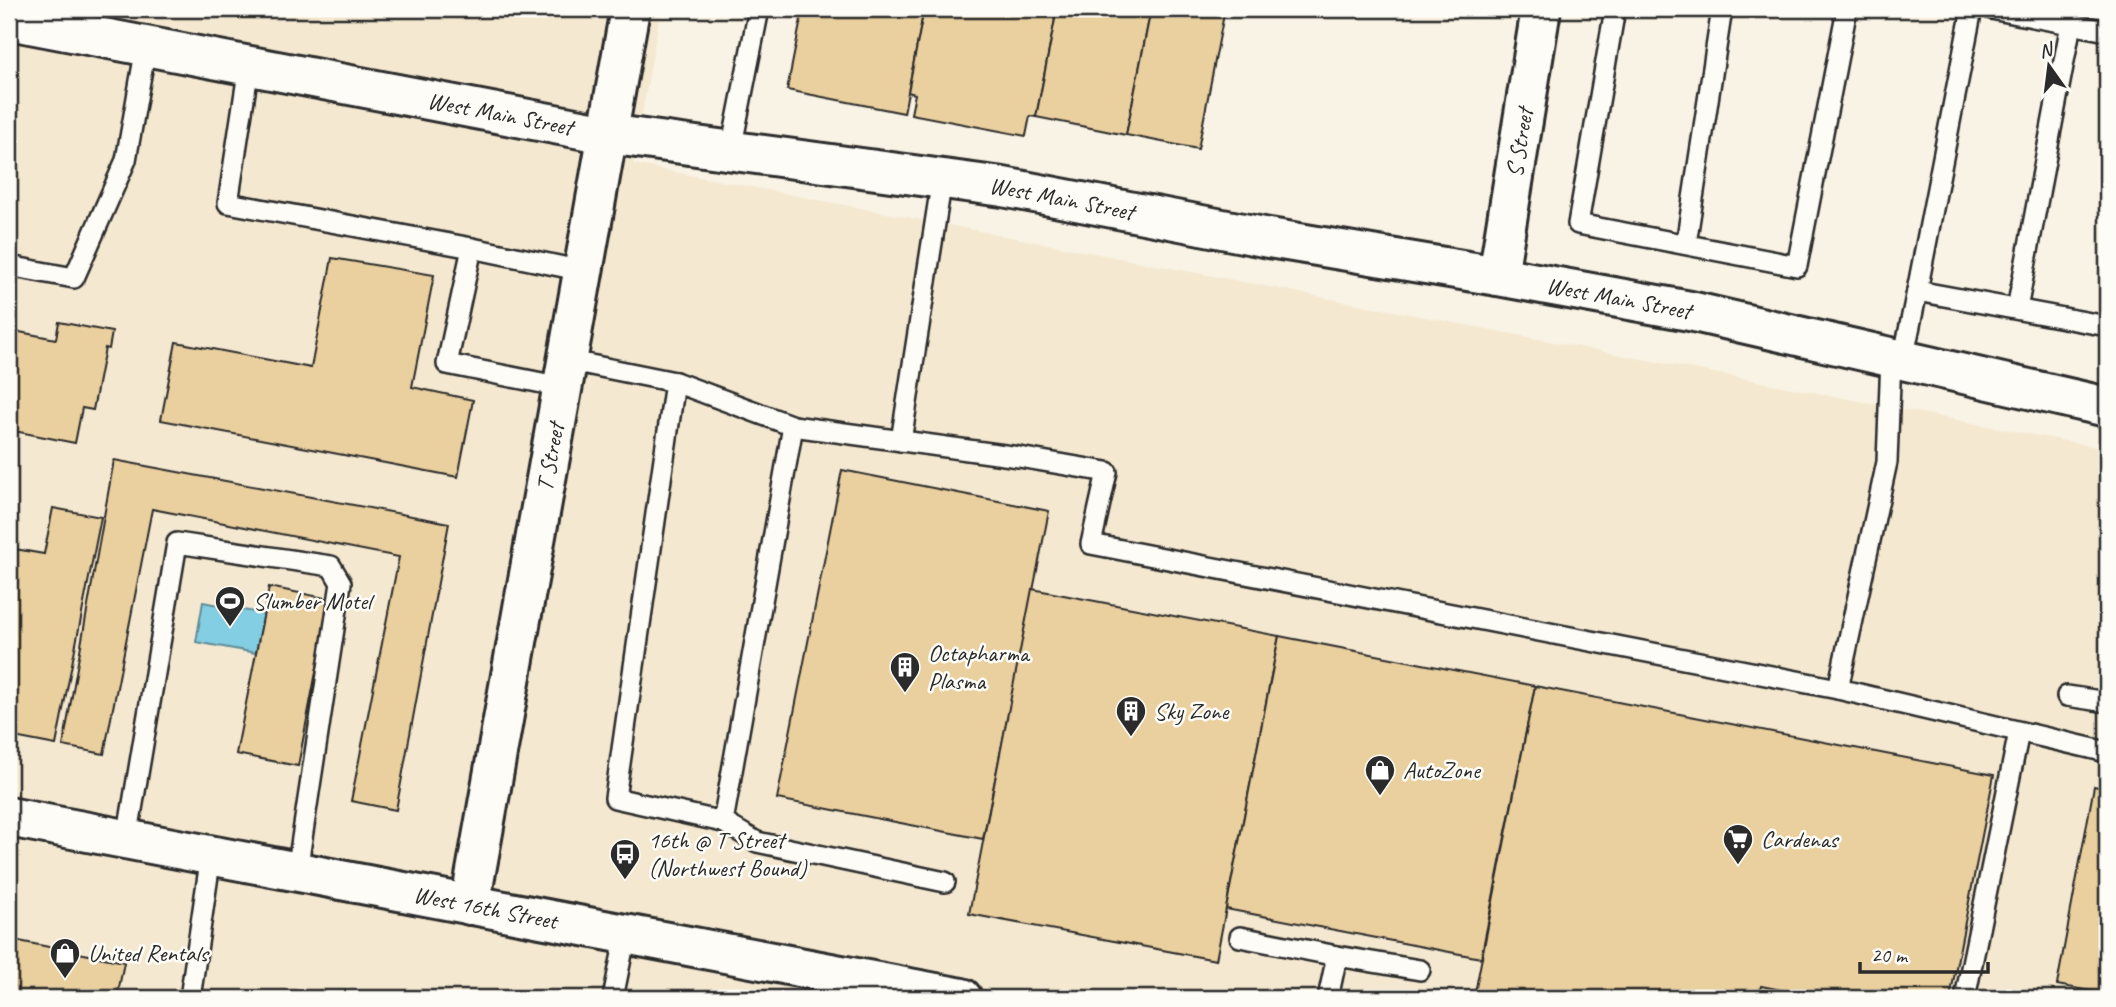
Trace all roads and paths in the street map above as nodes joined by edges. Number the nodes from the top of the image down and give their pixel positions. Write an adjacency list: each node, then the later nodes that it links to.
1 (630, 9): 15 (street, T Street)
2 (759, 9): 16 (lane)
3 (1541, 9): 22 (street, S Street)
4 (1615, 9): 18 (lane)
5 (1722, 9): 18 (lane)
6 (1847, 9): 18 (lane)
7 (1972, 9): 23 (lane)
8 (1991, 9): 11 (lane)
9 (9, 20): 10 (street, West Main Street)
10 (65, 20): 13 (street, West Main Street)
11 (2071, 24): 12 (lane); 24 (lane)
12 (2107, 31)
13 (146, 47): 14 (street, West Main Street); 20 (lane)
14 (250, 66): 15 (street, West Main Street); 19 (lane)
15 (607, 134): 16 (street, West Main Street); 21 (street, T Street)
16 (731, 150): 17 (street, West Main Street)
17 (942, 179): 22 (street, West Main Street); 31 (lane)
18 (1686, 244)
19 (472, 248): 21 (lane); 27 (lane)
20 (9, 266)
21 (583, 271): 27 (street, T Street)
22 (1498, 276): 26 (street, West Main Street)
23 (1917, 291): 24 (lane); 26 (lane)
24 (2017, 309): 25 (lane)
25 (2107, 326)
26 (1897, 359): 29 (street, West Main Street); 32 (lane)
27 (564, 374): 28 (lane); 43 (street, T Street)
28 (675, 382): 30 (lane); 38 (lane)
29 (2107, 407)
30 (793, 426): 31 (lane); 38 (lane)
31 (901, 441): 32 (lane)
32 (1838, 689): 35 (lane)
33 (2067, 696): 34 (lane)
34 (2107, 702)
35 (2019, 732): 36 (lane); 53 (lane)
36 (2107, 752)
37 (9, 817): 39 (street, West 16th Street)
38 (723, 822): 42 (lane)
39 (127, 839): 40 (street, West 16th Street); 41 (lane)
40 (211, 855): 41 (street, West 16th Street); 49 (lane)
41 (297, 872): 43 (street, West 16th Street)
42 (945, 882)
43 (470, 905): 44 (street, West 16th Street)
44 (626, 934): 48 (street, West 16th Street); 50 (lane)
45 (1240, 937): 46 (lane)
46 (1337, 956): 47 (lane); 52 (lane)
47 (1420, 970)
48 (834, 986): 51 (street, West 16th Street)
49 (190, 998)
50 (613, 998)
51 (962, 998)
52 (1328, 998)
53 (1965, 998)

